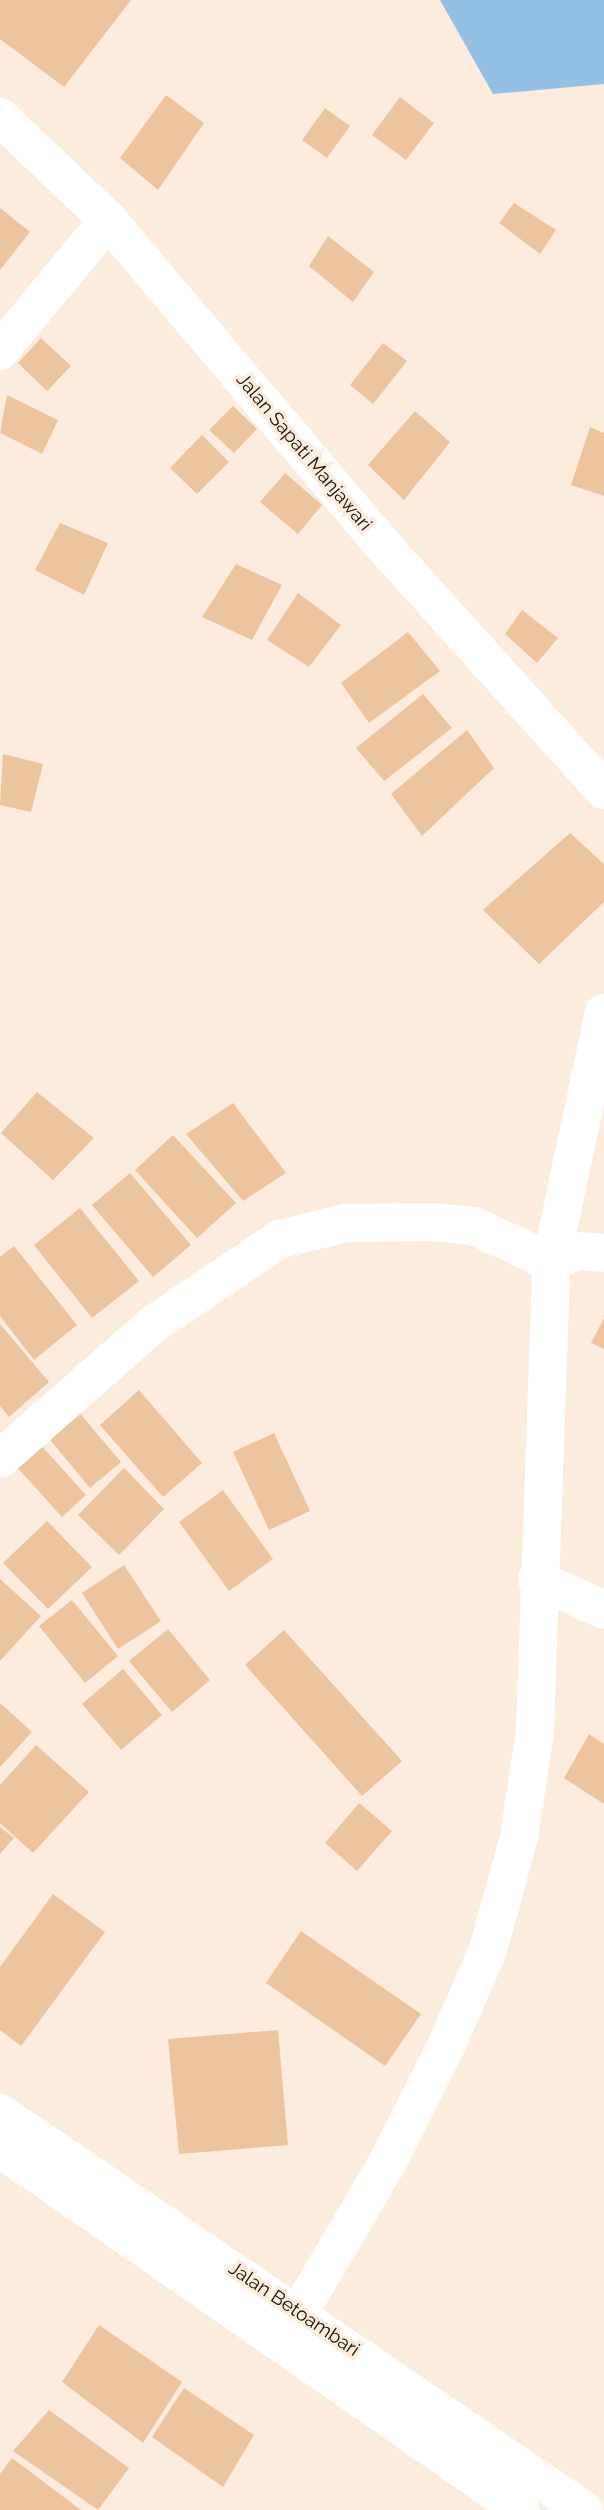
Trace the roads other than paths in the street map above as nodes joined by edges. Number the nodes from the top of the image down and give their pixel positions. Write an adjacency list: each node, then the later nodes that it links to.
1 (0, 117): 2 (street, Jalan Sapati Manjawari)
2 (108, 220): 3 (street); 4 (street, Jalan Sapati Manjawari)
3 (0, 351)
4 (604, 790)
5 (604, 1013): 7 (street)
6 (604, 1253): 7 (street)
7 (551, 1262): 8 (street); 9 (street)
8 (0, 1459)
9 (537, 1579): 10 (street); 14 (street)
10 (604, 1610)
11 (0, 2113): 13 (street, Jalan Betoambari)
12 (0, 2148): 13 (street, Jalan Betoambari)
13 (205, 2270): 14 (street, Jalan Betoambari); 15 (street, Jalan Betoambari)
14 (300, 2311): 16 (street, Jalan Betoambari)
15 (521, 2510)
16 (584, 2510)

